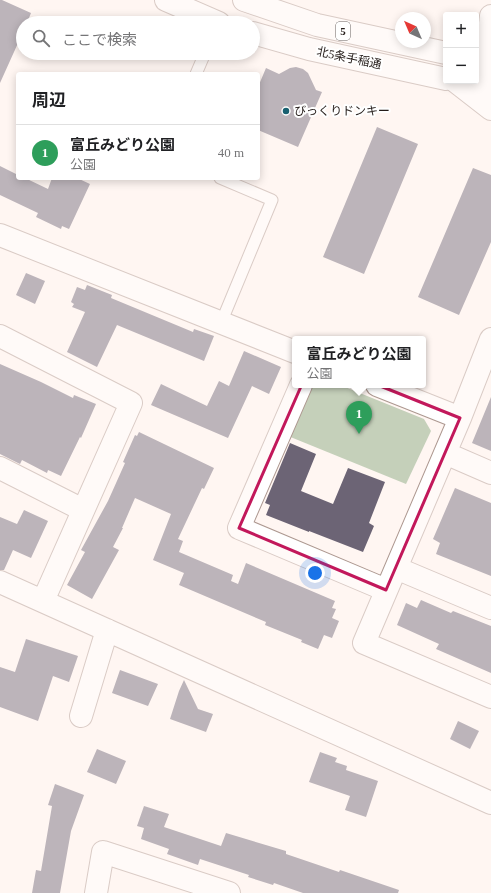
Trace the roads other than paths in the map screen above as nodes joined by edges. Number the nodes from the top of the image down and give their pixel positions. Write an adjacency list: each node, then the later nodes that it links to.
1 (166, 0): 3 (main road)
2 (244, 0): 6 (main road, 北5条手稲通 / 5)
3 (203, 16)
4 (491, 16): 7 (main road)
5 (260, 35): 10 (main road, 北5条手稲通 / 5)
6 (443, 52)
7 (484, 58): 12 (main road)
8 (202, 60): 9 (lane)
9 (197, 72)
10 (443, 78)
11 (460, 84): 13 (main road)
12 (487, 84)
13 (491, 109)
14 (225, 180): 16 (lane)
15 (0, 235): 16 (main road)
16 (221, 323): 19 (main road)
17 (0, 336): 26 (main road)
18 (491, 339): 22 (main road)
19 (292, 351)
20 (300, 388): 29 (main road)
21 (385, 388): 22 (main road)
22 (460, 418): 23 (main road)
23 (445, 453): 25 (main road); 27 (main road)
24 (0, 468): 26 (main road)
25 (491, 473)
26 (83, 510): 30 (main road)
27 (396, 568): 29 (main road); 31 (main road)
28 (0, 582): 30 (main road)
29 (386, 590): 33 (main road)
30 (43, 601): 32 (main road)
31 (491, 608)
32 (107, 630): 34 (main road); 35 (main road)
33 (491, 697)
34 (82, 716)
35 (491, 803)
36 (96, 893): 37 (main road)
37 (229, 893)

